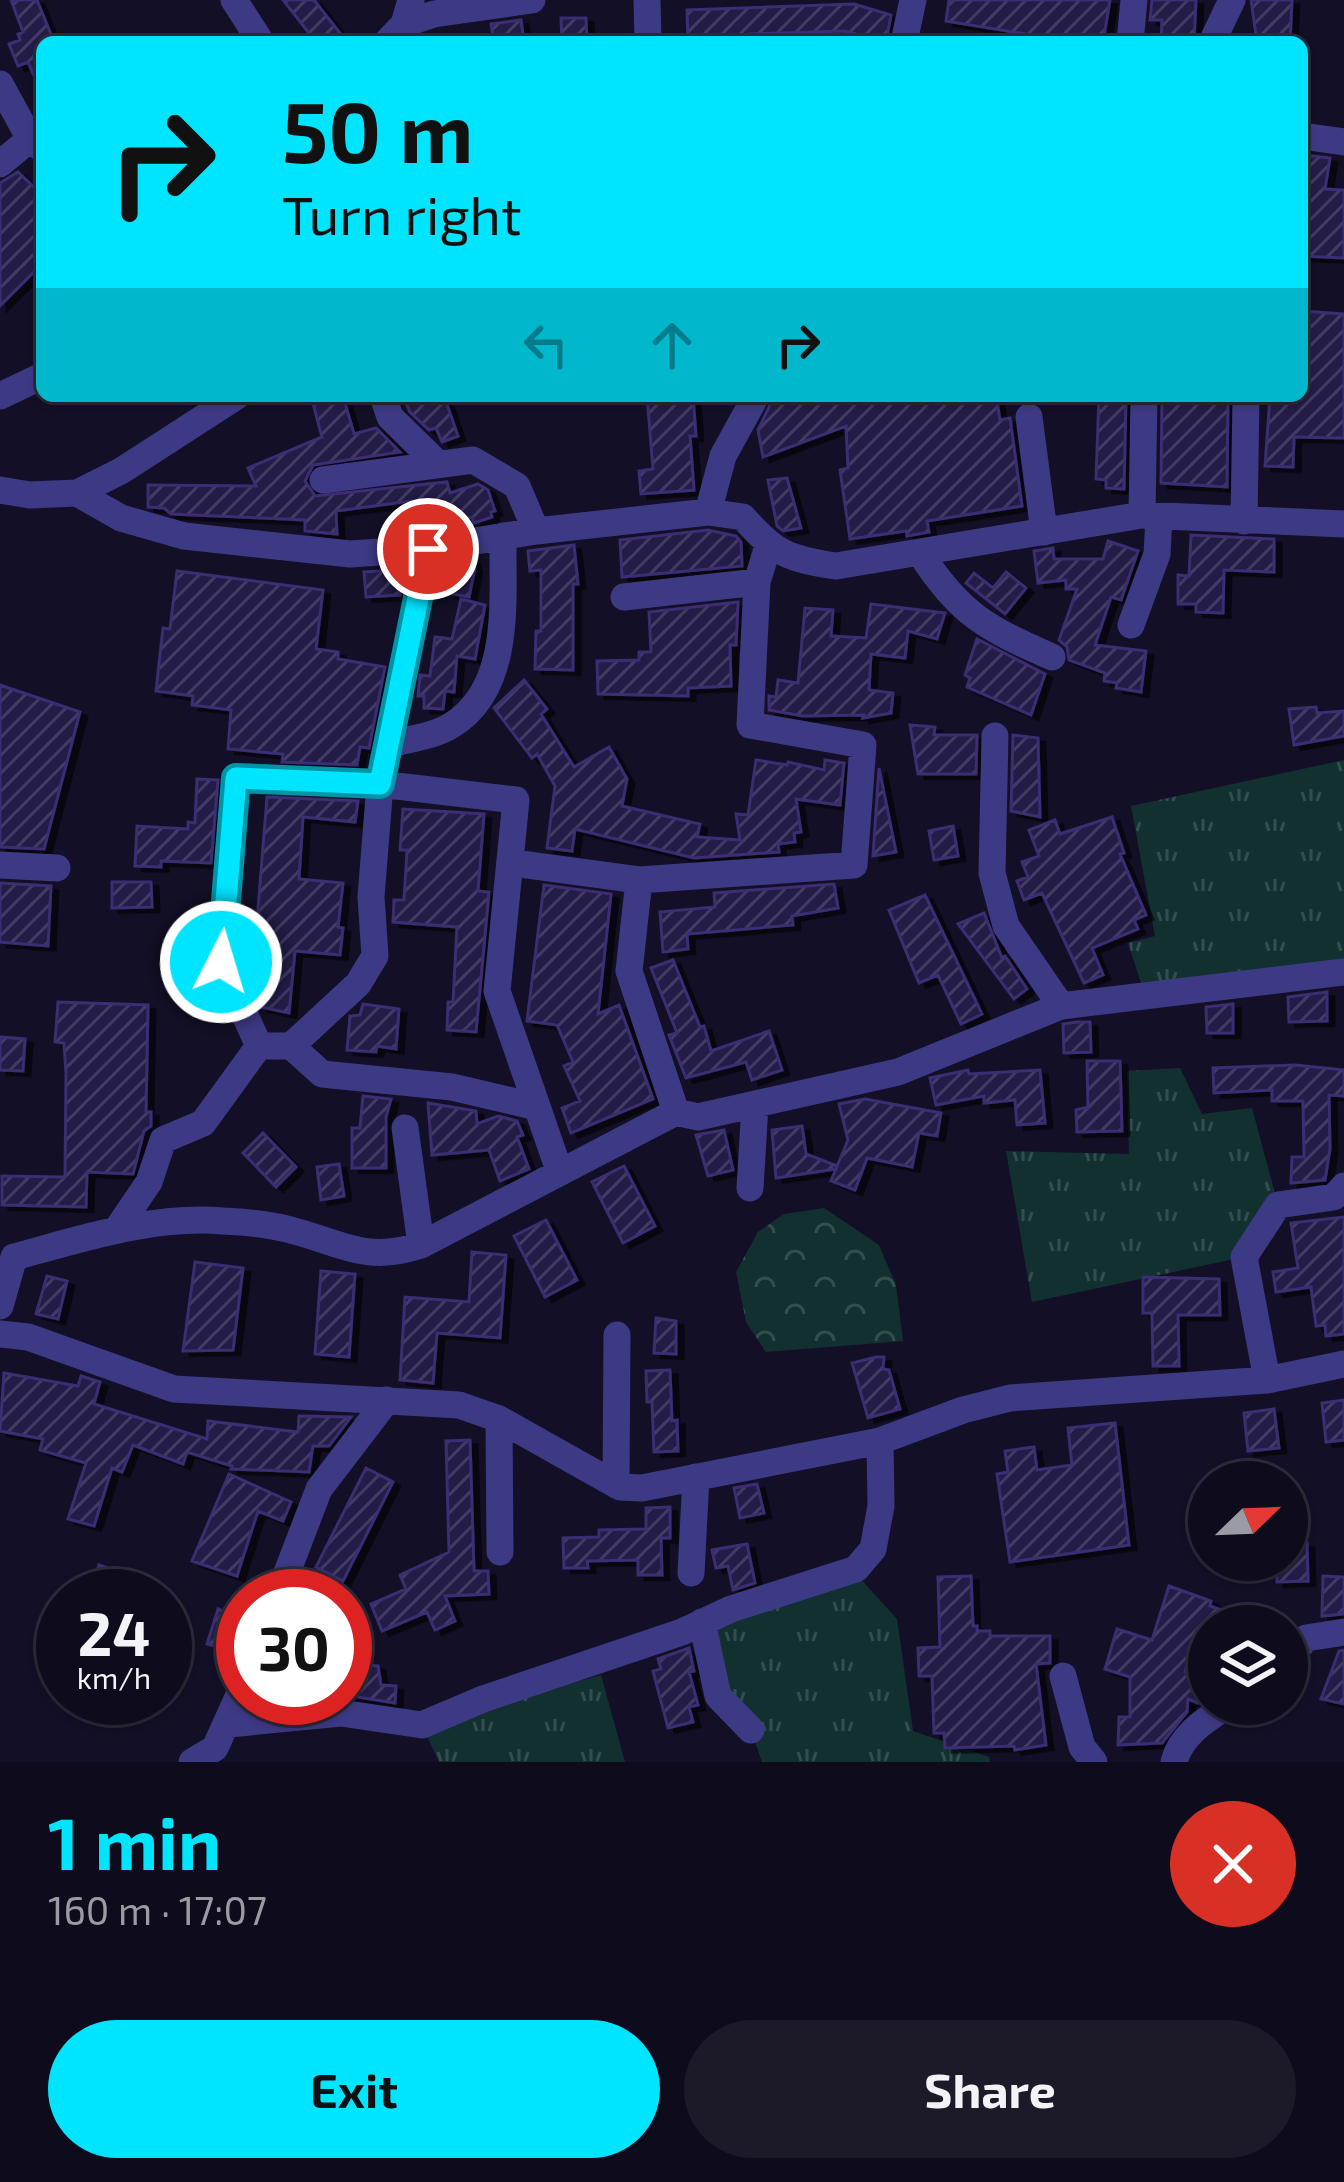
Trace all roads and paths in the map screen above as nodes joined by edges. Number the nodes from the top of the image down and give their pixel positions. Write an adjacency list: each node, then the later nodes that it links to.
1 (234, 0): 8 (street)
2 (532, 0): 7 (street)
3 (647, 0): 9 (street)
4 (913, 0): 10 (street)
5 (1134, 0): 11 (street)
6 (1232, 0): 12 (street)
7 (400, 22)
8 (257, 36)
9 (648, 36)
10 (905, 36)
11 (1131, 36)
12 (1215, 36)
13 (0, 84): 16 (street)
14 (1308, 137): 15 (street)
15 (1344, 142)
16 (36, 144): 17 (street)
17 (0, 164)
18 (36, 379): 19 (street)
19 (0, 396)
20 (228, 402): 29 (street)
21 (385, 402): 26 (street)
22 (753, 402): 30 (street)
23 (1144, 402): 31 (street)
24 (1246, 402): 32 (street)
25 (1029, 417): 35 (street)
26 (437, 463): 27 (street); 34 (street)
27 (323, 480)
28 (0, 490): 29 (street)
29 (77, 493): 38 (street)
30 (708, 512): 34 (street); 37 (street)
31 (1150, 516): 32 (street); 35 (street); 42 (street)
32 (1244, 521): 33 (street)
33 (1344, 524)
34 (536, 531): 36 (street)
35 (1044, 532): 39 (street)
36 (503, 536): 38 (street); 45 (street)
37 (768, 546): 39 (street); 40 (street)
38 (428, 549): 45 (street)
39 (921, 554): 43 (street)
40 (757, 582): 41 (street); 50 (street)
41 (623, 597)
42 (1131, 625)
43 (1052, 657)
44 (995, 736): 52 (street)
45 (390, 744): 46 (street)
46 (380, 784): 47 (street); 53 (street); 54 (street)
47 (513, 863): 50 (street); 56 (street)
48 (0, 865): 49 (street)
49 (57, 868)
50 (639, 880): 57 (street)
51 (1344, 972): 52 (street)
52 (1061, 1006): 55 (street)
53 (259, 1046): 54 (street); 62 (street)
54 (291, 1046): 56 (street)
55 (754, 1105): 57 (street); 61 (street)
56 (537, 1107): 59 (street)
57 (676, 1112): 59 (street)
58 (405, 1128): 63 (street)
59 (559, 1170): 63 (street)
60 (1344, 1186): 68 (street)
61 (750, 1188)
62 (117, 1228): 63 (street); 64 (street)
63 (421, 1245)
64 (0, 1306)
65 (0, 1334): 69 (street)
66 (617, 1335): 73 (street)
67 (1344, 1364): 68 (street)
68 (1267, 1380): 71 (street)
69 (387, 1400): 70 (street); 75 (street)
70 (499, 1419): 73 (street); 74 (street)
71 (880, 1441): 72 (street); 77 (street)
72 (696, 1478): 73 (street); 76 (street)
73 (616, 1485)
74 (500, 1552)
75 (288, 1569)
76 (691, 1573)
77 (702, 1622): 81 (street); 84 (street)
78 (1344, 1633): 79 (street)
79 (1308, 1638)
80 (1063, 1676): 86 (street)
81 (372, 1717)
82 (228, 1725): 85 (street)
83 (1199, 1725): 87 (street)
84 (751, 1730)
85 (192, 1762)
86 (1094, 1762)
87 (1174, 1762)

